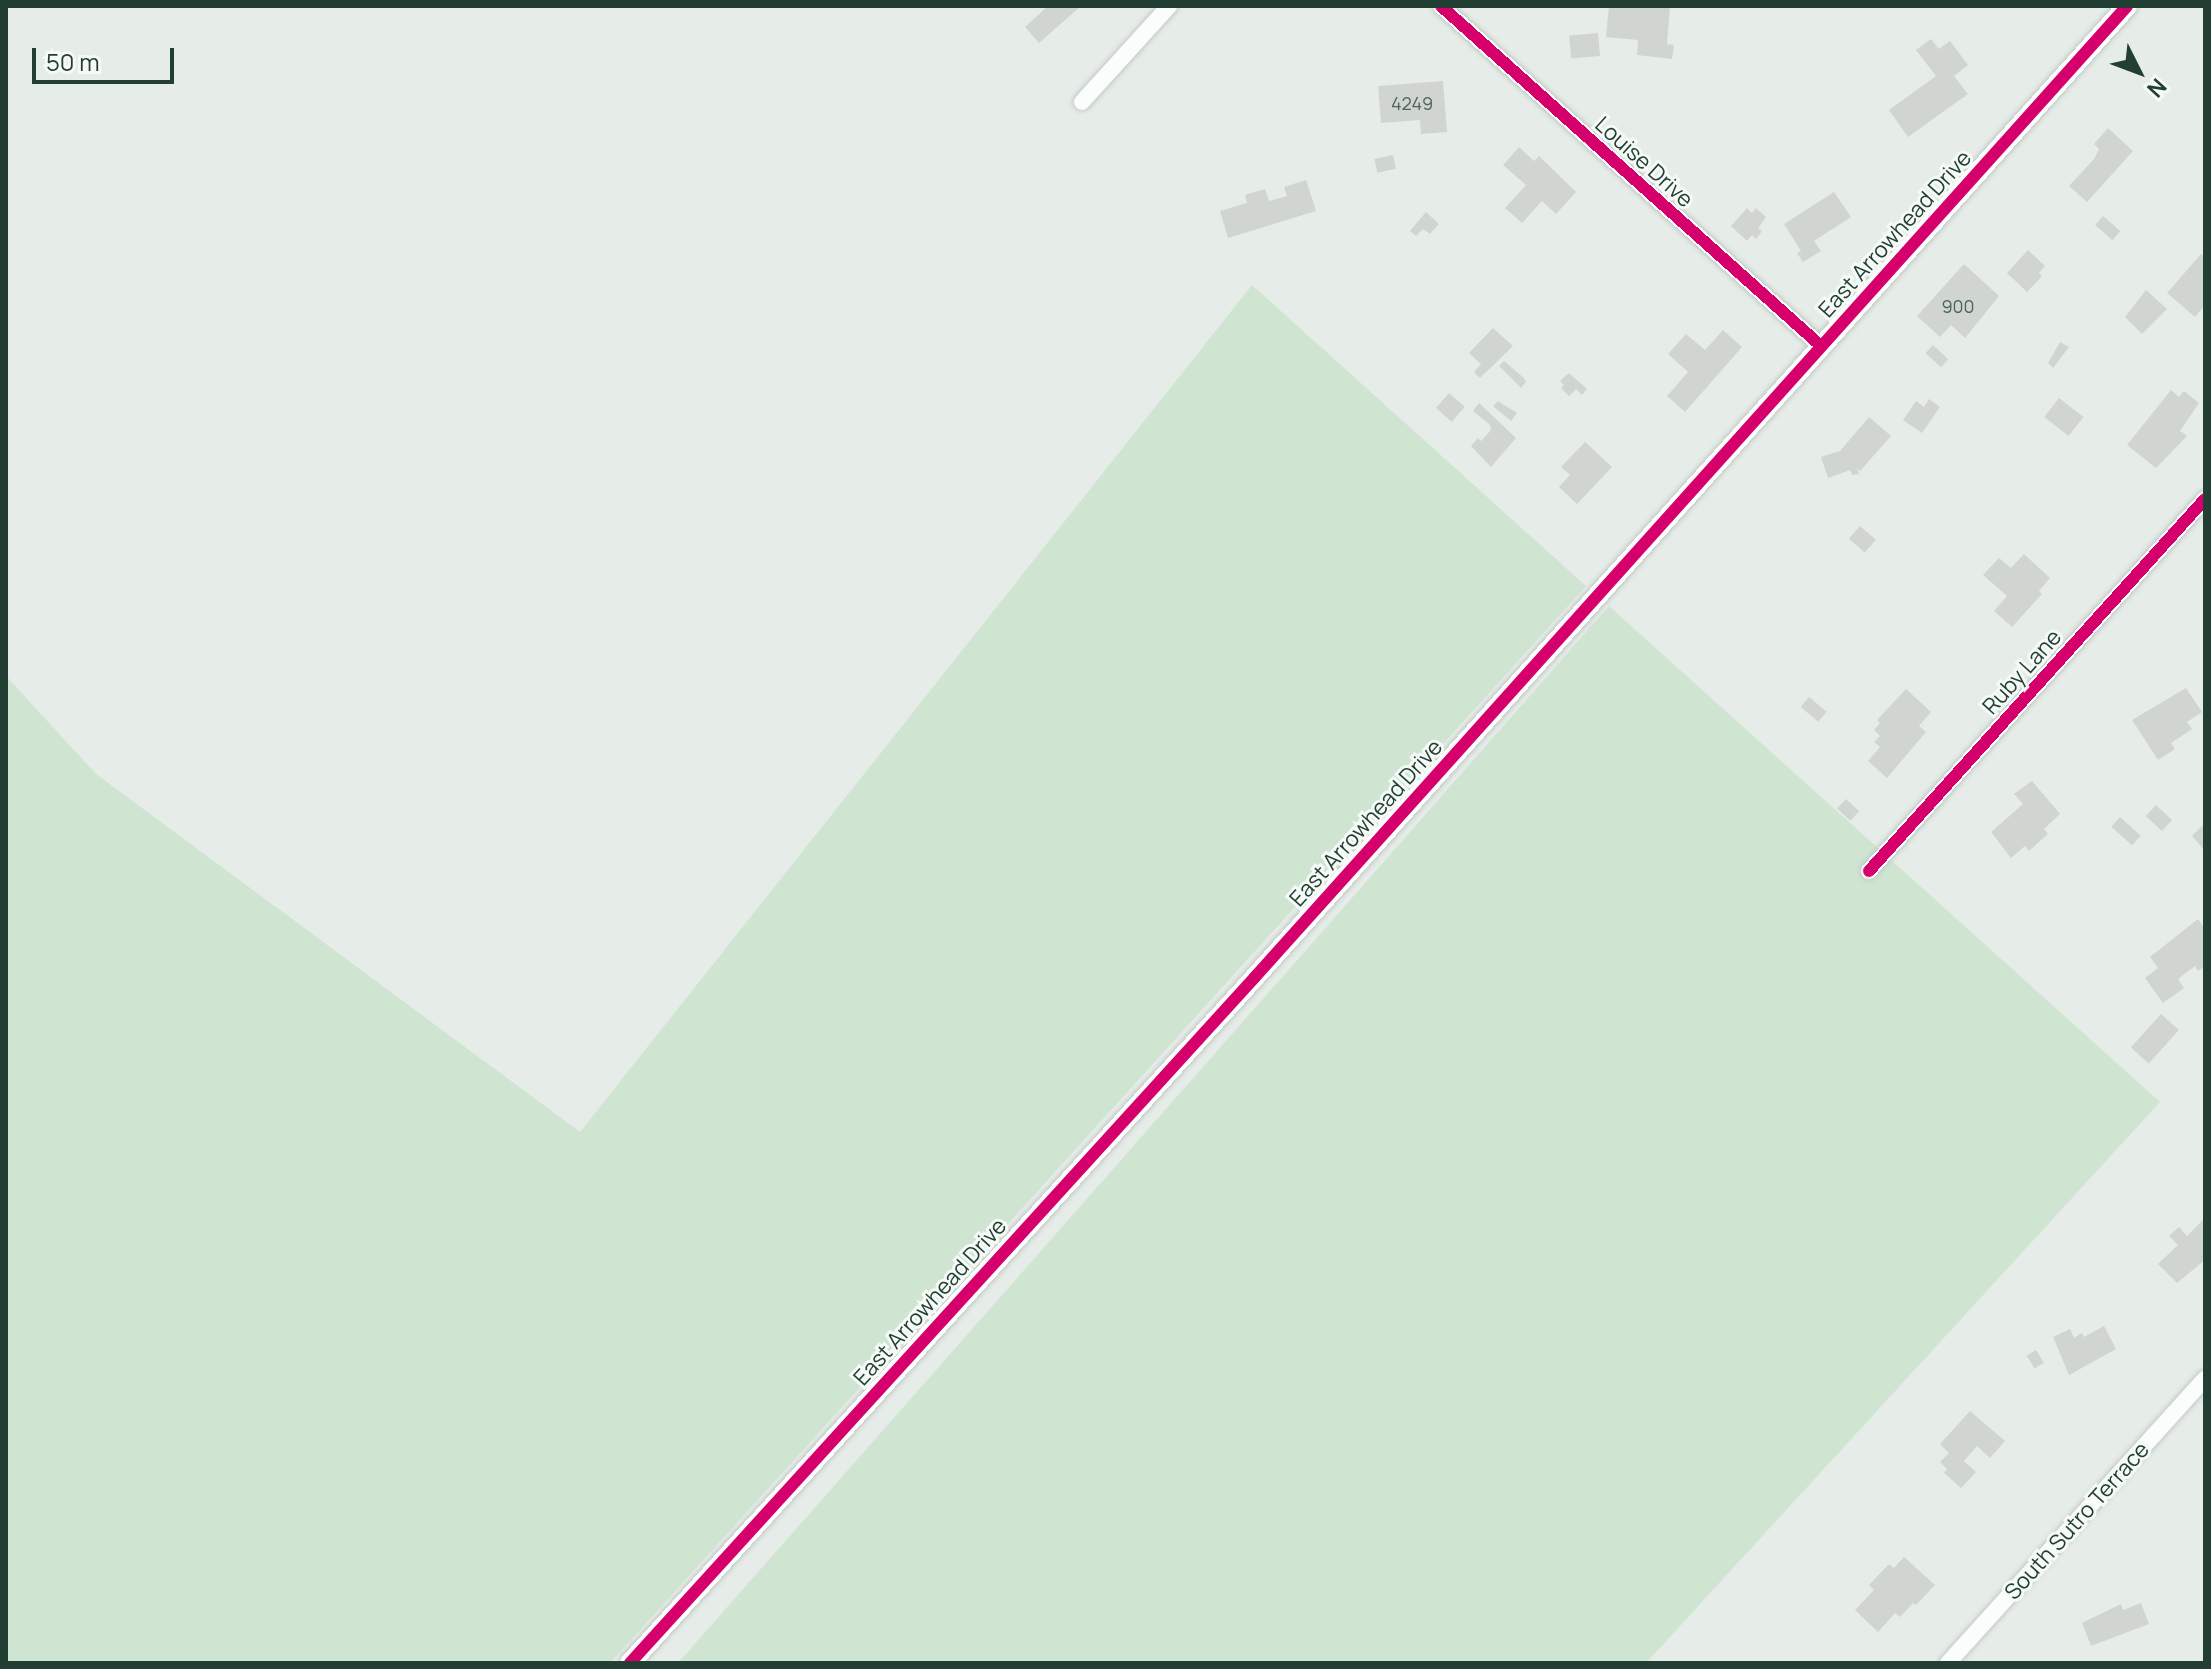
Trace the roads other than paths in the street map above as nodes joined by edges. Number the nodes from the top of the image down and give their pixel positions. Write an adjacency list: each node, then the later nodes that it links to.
1 (1169, 6): 4 (street)
2 (1441, 6): 5 (street, Louise Drive)
3 (2127, 6): 5 (street, East Arrowhead Drive)
4 (1082, 102)
5 (1821, 346): 9 (street, East Arrowhead Drive)
6 (2205, 499): 7 (street, Ruby Lane)
7 (1869, 871)
8 (2205, 1380): 10 (street, South Sutro Terrace)
9 (630, 1663)
10 (1948, 1663)

